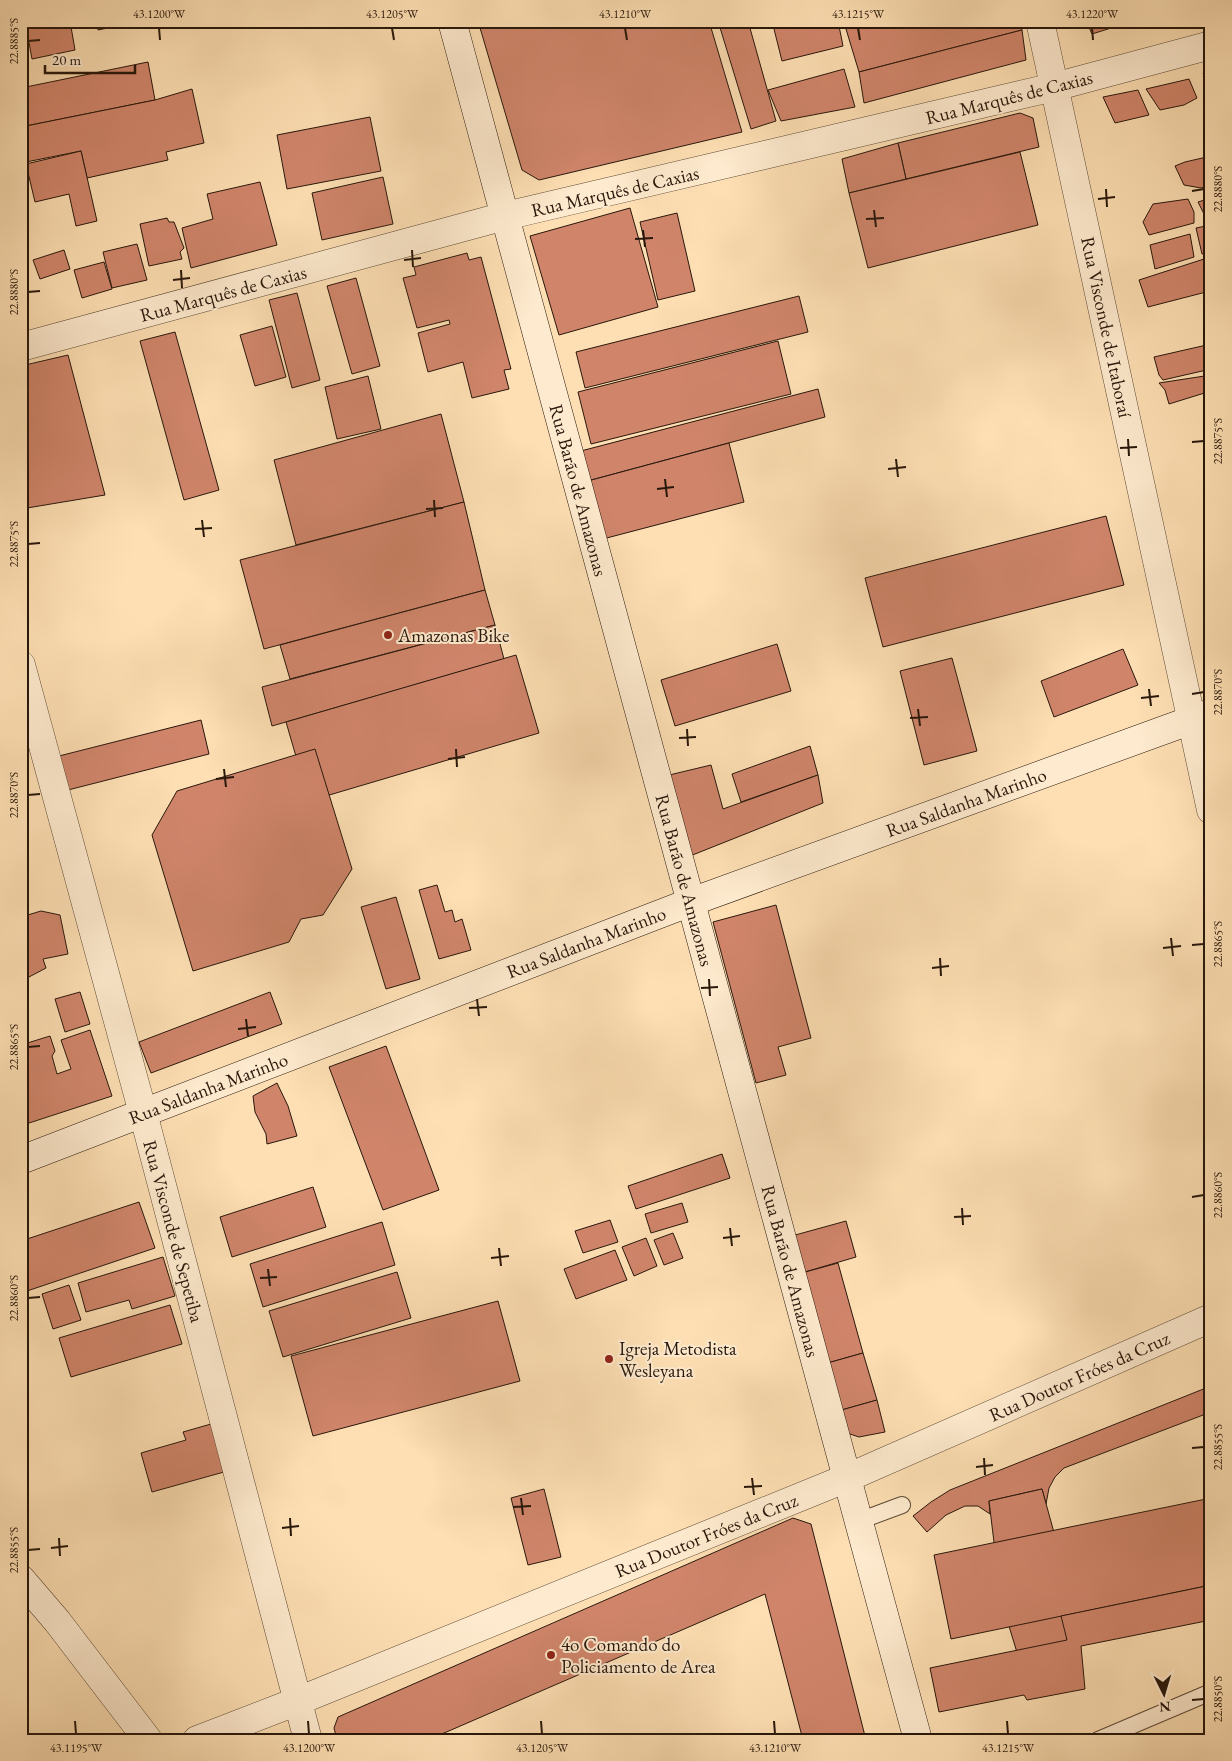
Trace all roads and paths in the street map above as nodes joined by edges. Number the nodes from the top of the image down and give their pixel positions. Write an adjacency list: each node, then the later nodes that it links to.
1 (452, 21): 5 (street, Rua Barão de Amazonas)
2 (1040, 21): 4 (street, Rua Visconde de Itaboraí)
3 (1211, 45): 4 (street, Rua Marquês de Caxias)
4 (1054, 87): 5 (street, Rua Marquês de Caxias); 8 (street, Rua Visconde de Itaboraí)
5 (505, 216): 6 (street, Rua Marquês de Caxias); 10 (street, Rua Barão de Amazonas)
6 (21, 347)
7 (21, 665): 11 (street, Rua Visconde de Sepetiba)
8 (1201, 716): 9 (street, Rua Visconde de Itaboraí); 10 (street, Rua Saldanha Marinho)
9 (1211, 810)
10 (691, 902): 11 (street, Rua Saldanha Marinho); 14 (street, Rua Barão de Amazonas)
11 (143, 1113): 12 (street, Rua Saldanha Marinho); 19 (street, Rua Visconde de Sepetiba)
12 (21, 1160)
13 (1208, 1322): 14 (street, Rua Doutor Fróes da Cruz)
14 (847, 1478): 16 (street, Rua Barão de Amazonas); 19 (street, Rua Doutor Fróes da Cruz)
15 (902, 1505): 16 (lane)
16 (859, 1521): 23 (street, Rua Barão de Amazonas)
17 (21, 1578): 20 (street)
18 (1211, 1692): 24 (lane)
19 (298, 1701): 21 (street, Rua Doutor Fróes da Cruz); 22 (street, Rua Visconde de Sepetiba)
20 (148, 1740)
21 (197, 1740)
22 (308, 1740)
23 (918, 1740)
24 (1098, 1740)

